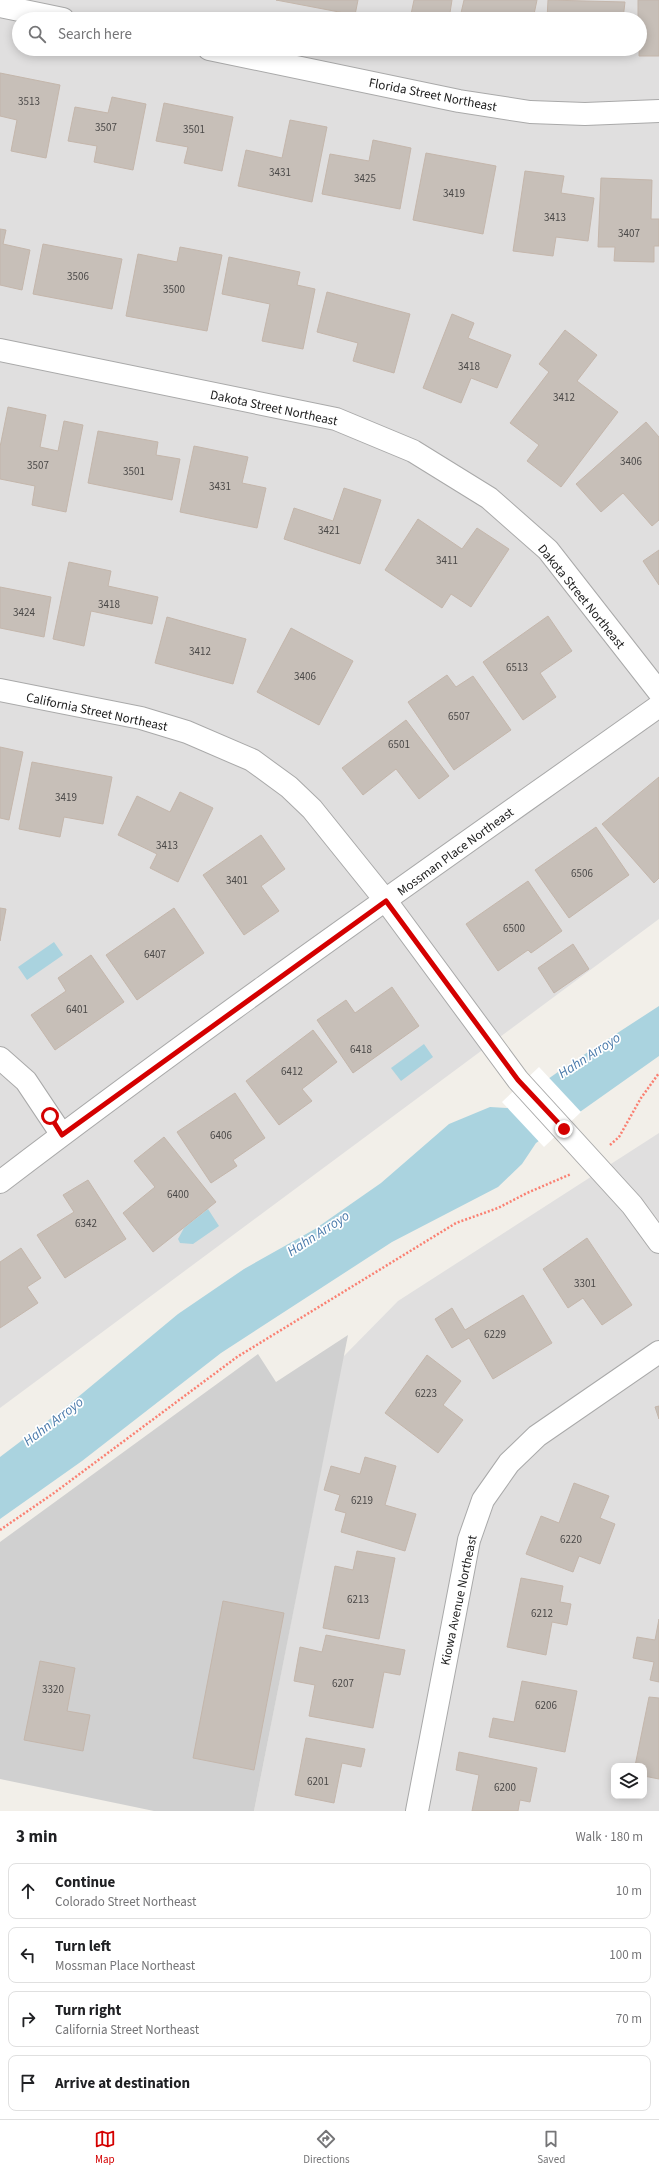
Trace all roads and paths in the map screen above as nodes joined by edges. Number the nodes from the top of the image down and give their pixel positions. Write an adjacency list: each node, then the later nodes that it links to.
1 (0, 6): 2 (street)
2 (29, 12)
3 (243, 56): 4 (street, Florida Street Northeast)
4 (659, 111)
5 (0, 350): 7 (street, Dakota Street Northeast)
6 (0, 690): 9 (street, California Street Northeast)
7 (659, 692)
8 (659, 706): 9 (street, Mossman Place Northeast)
9 (386, 901): 12 (street, Mossman Place Northeast); 13 (street, California Street Northeast)
10 (0, 1058): 12 (street)
11 (659, 1073): 13 (path)
12 (62, 1135): 14 (street, Mossman Place Northeast)
13 (593, 1161): 15 (street, California Street Northeast); 17 (path)
14 (0, 1182)
15 (659, 1242)
16 (659, 1352): 18 (street, Kiowa Avenue Northeast)
17 (0, 1530)
18 (417, 1811)

